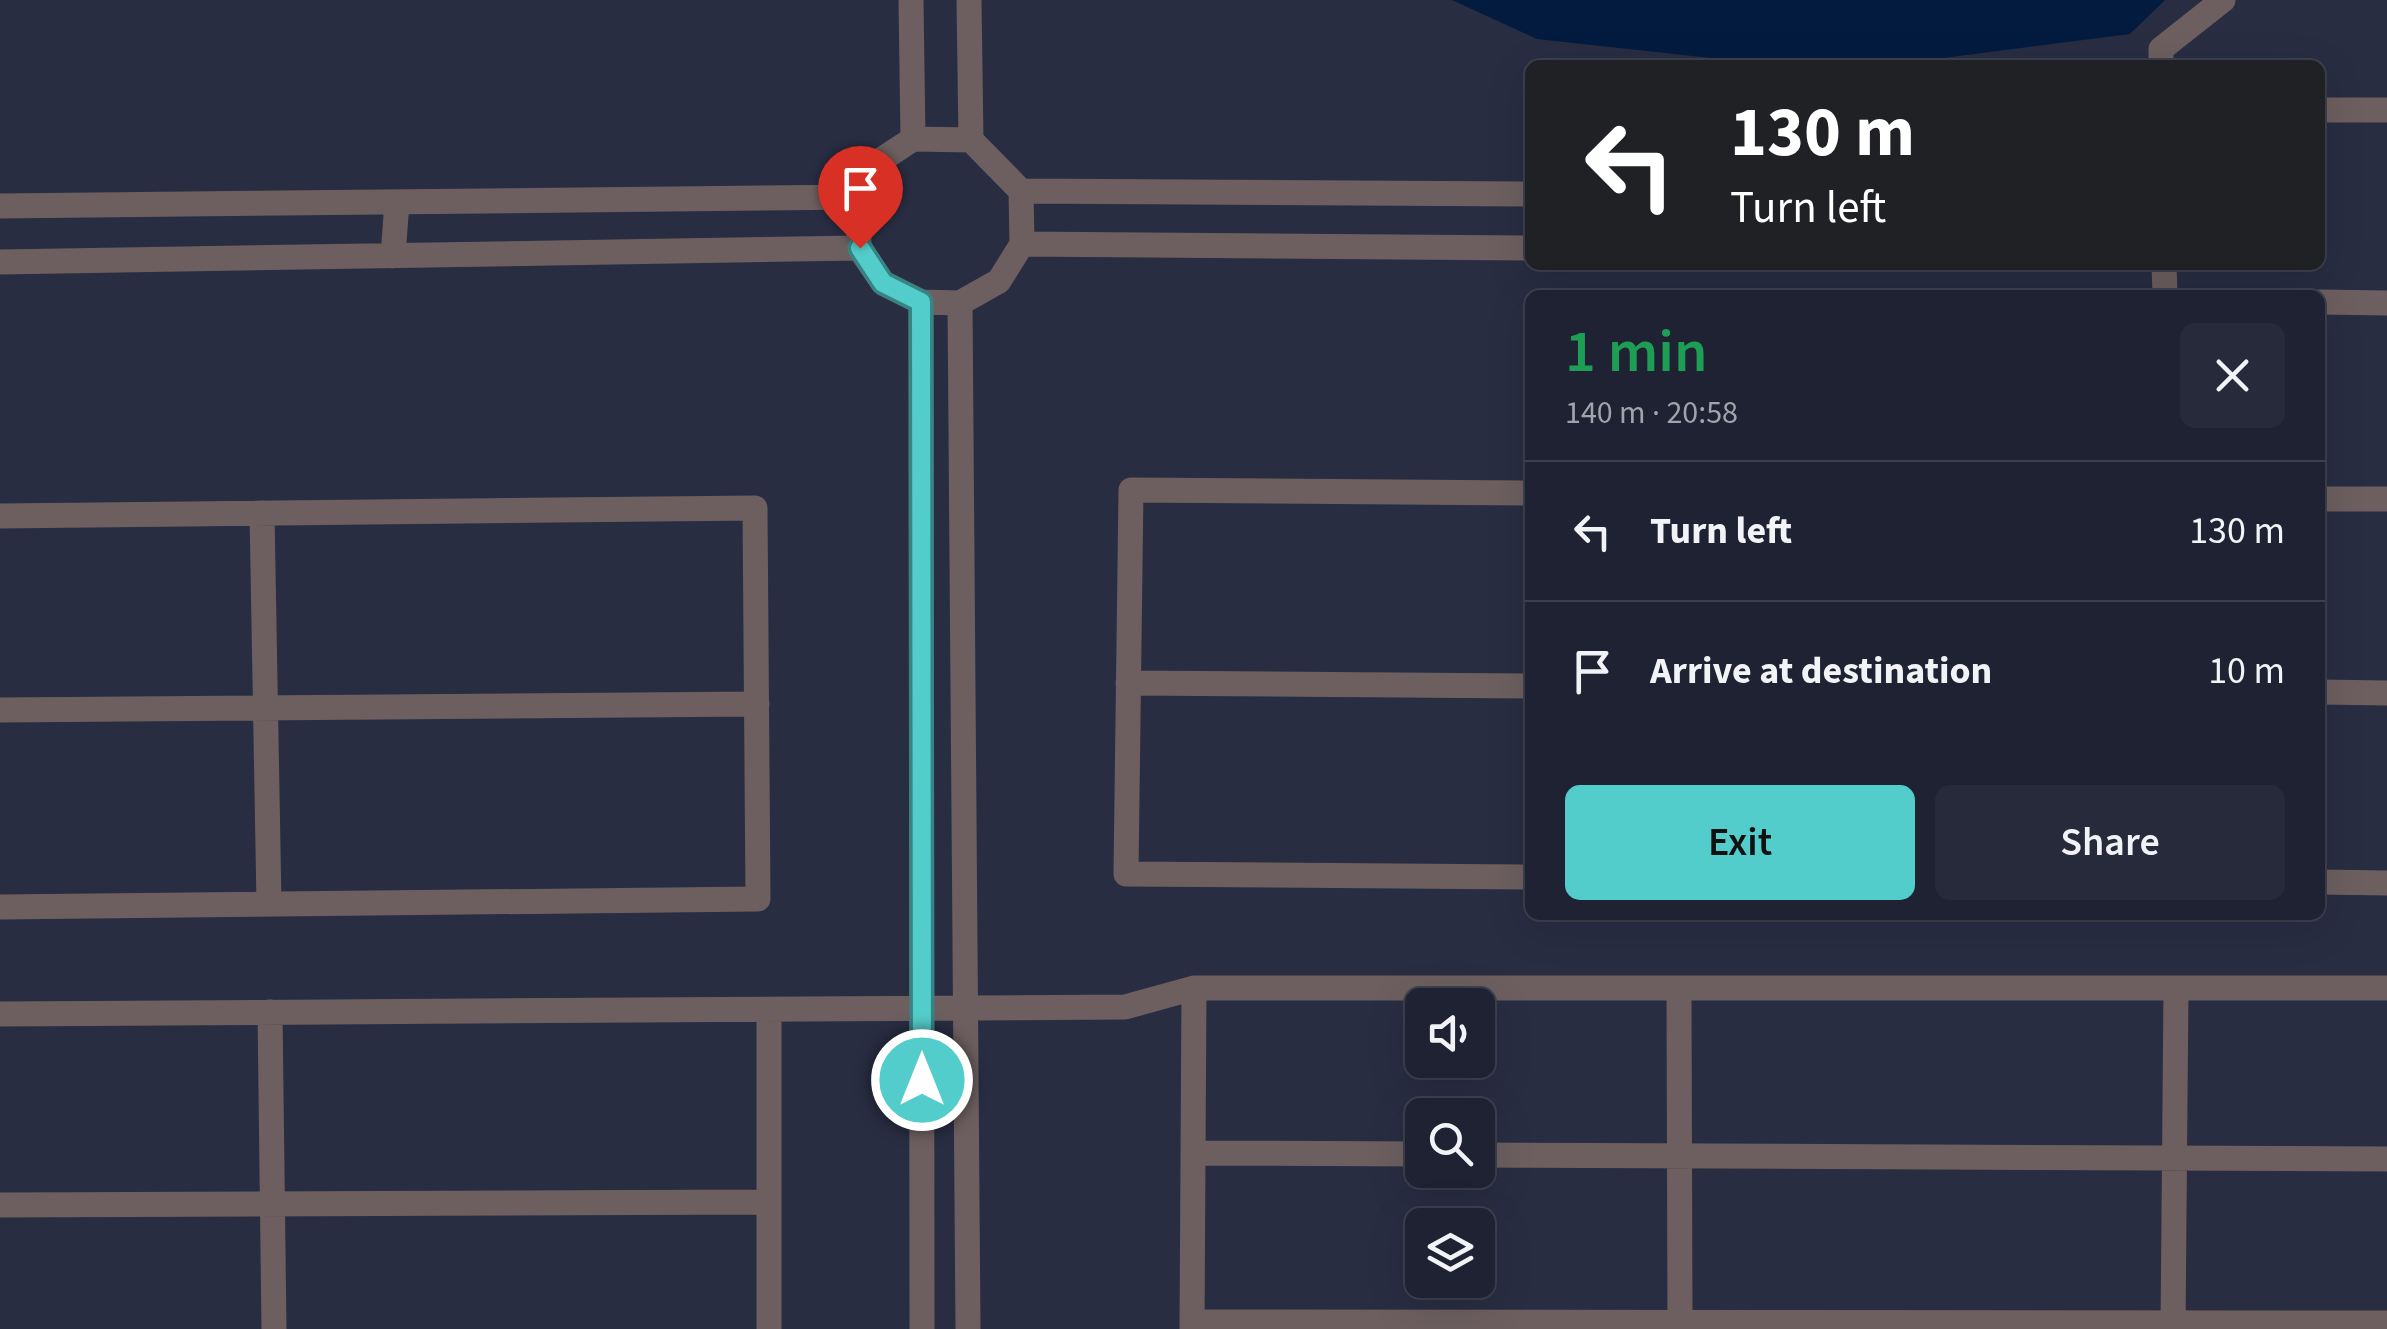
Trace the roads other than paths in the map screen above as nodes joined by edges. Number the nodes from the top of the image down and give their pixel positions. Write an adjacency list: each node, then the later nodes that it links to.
1 (911, 0): 7 (street)
2 (969, 0): 8 (street)
3 (2223, 0): 4 (street)
4 (2157, 60)
5 (2325, 110): 6 (street)
6 (2387, 110)
7 (913, 139): 8 (street); 11 (street)
8 (971, 140): 9 (street)
9 (1021, 192): 10 (street); 14 (street)
10 (1525, 194)
11 (858, 197): 12 (street); 15 (street)
12 (397, 202): 13 (street); 17 (street)
13 (0, 206)
14 (1022, 244): 16 (street); 20 (street)
15 (860, 248): 17 (street); 19 (street)
16 (1525, 248)
17 (394, 256): 18 (street)
18 (0, 262)
19 (921, 302): 20 (street); 44 (street)
20 (960, 302): 45 (street)
21 (2325, 302): 22 (street)
22 (2387, 303)
23 (1525, 493): 28 (street)
24 (2325, 499): 25 (street)
25 (2387, 499)
26 (262, 513): 27 (street); 32 (street); 33 (street)
27 (0, 516)
28 (1128, 683): 29 (street); 35 (street)
29 (1525, 686)
30 (2325, 692): 31 (street)
31 (2387, 693)
32 (756, 704): 33 (street); 38 (street)
33 (265, 708): 34 (street); 38 (street)
34 (0, 710)
35 (1525, 877)
36 (2325, 882): 37 (street)
37 (2387, 883)
38 (268, 904): 39 (street)
39 (0, 906)
40 (1194, 988): 41 (street); 45 (street); 49 (street)
41 (1679, 988): 42 (street); 52 (street)
42 (2176, 988): 43 (street); 53 (street)
43 (2387, 988)
44 (922, 1008): 45 (street); 46 (street); 64 (street)
45 (965, 1008): 65 (street)
46 (769, 1010): 47 (street); 55 (street)
47 (270, 1012): 48 (street); 56 (street)
48 (0, 1014)
49 (1193, 1153): 50 (street); 59 (street)
50 (1405, 1154)
51 (1495, 1154): 52 (street)
52 (1679, 1156): 53 (street); 60 (street)
53 (2174, 1158): 54 (street); 61 (street)
54 (2387, 1160)
55 (769, 1202): 56 (street); 63 (street)
56 (272, 1204): 57 (street); 62 (street)
57 (0, 1205)
58 (2387, 1323): 61 (street)
59 (1192, 1325): 60 (street)
60 (1680, 1326): 61 (street)
61 (2174, 1326)
62 (274, 1329)
63 (769, 1329)
64 (922, 1329)
65 (968, 1329)

